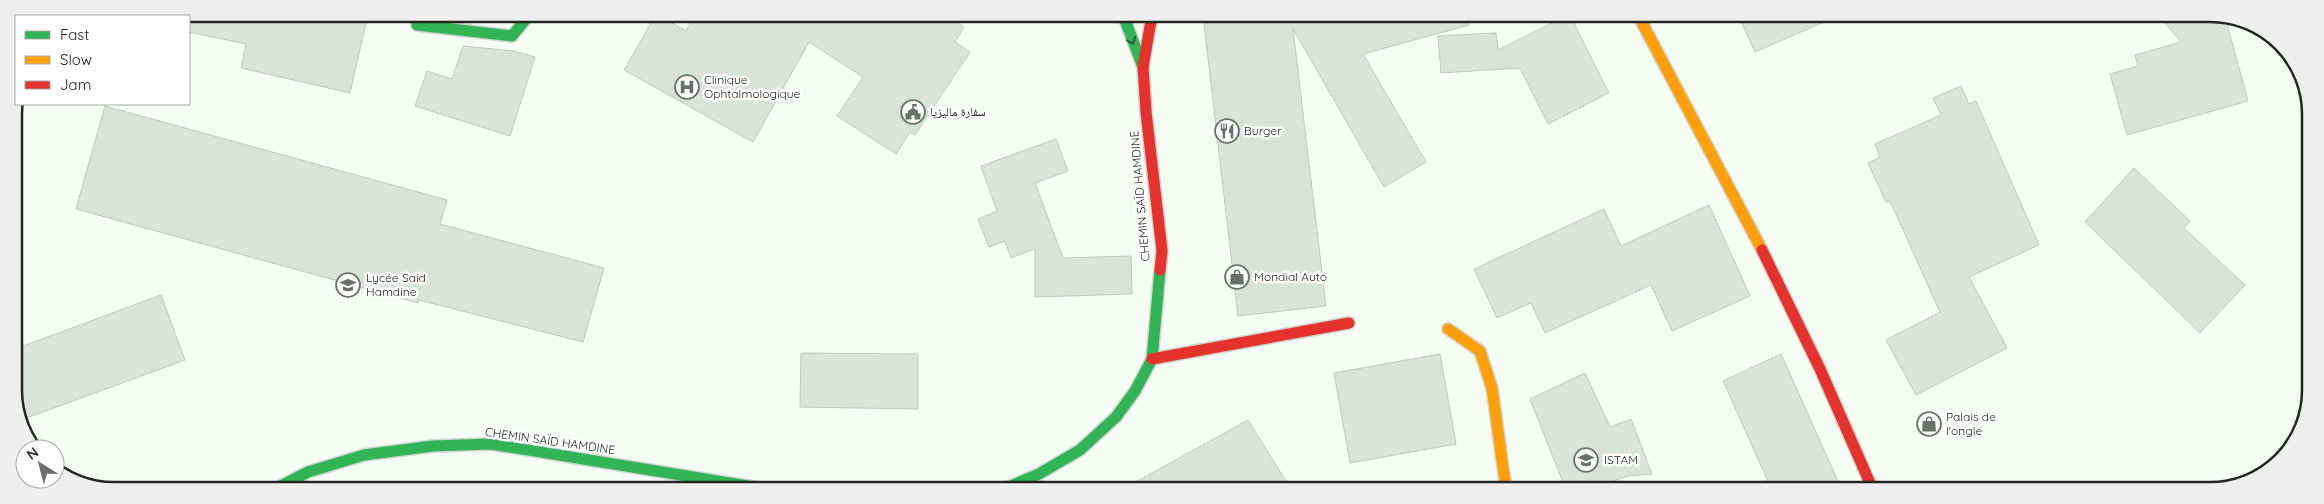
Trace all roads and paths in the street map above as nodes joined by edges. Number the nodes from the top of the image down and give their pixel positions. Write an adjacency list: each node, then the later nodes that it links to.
1 (1642, 22): 14 (main road)
2 (523, 23): 5 (main road)
3 (1126, 23): 6 (main road, one-way to 6)
4 (1151, 23): 6 (main road)
5 (417, 26)
6 (1143, 68): 9 (main road, CHEMIN SAÏD HAMDINE)
7 (1349, 323): 9 (main road)
8 (1448, 329): 13 (main road)
9 (1152, 358): 12 (main road, CHEMIN SAÏD HAMDINE)
10 (287, 482): 11 (main road, CHEMIN SAÏD HAMDINE)
11 (723, 482)
12 (1020, 482)
13 (1505, 482)
14 (1869, 482)

